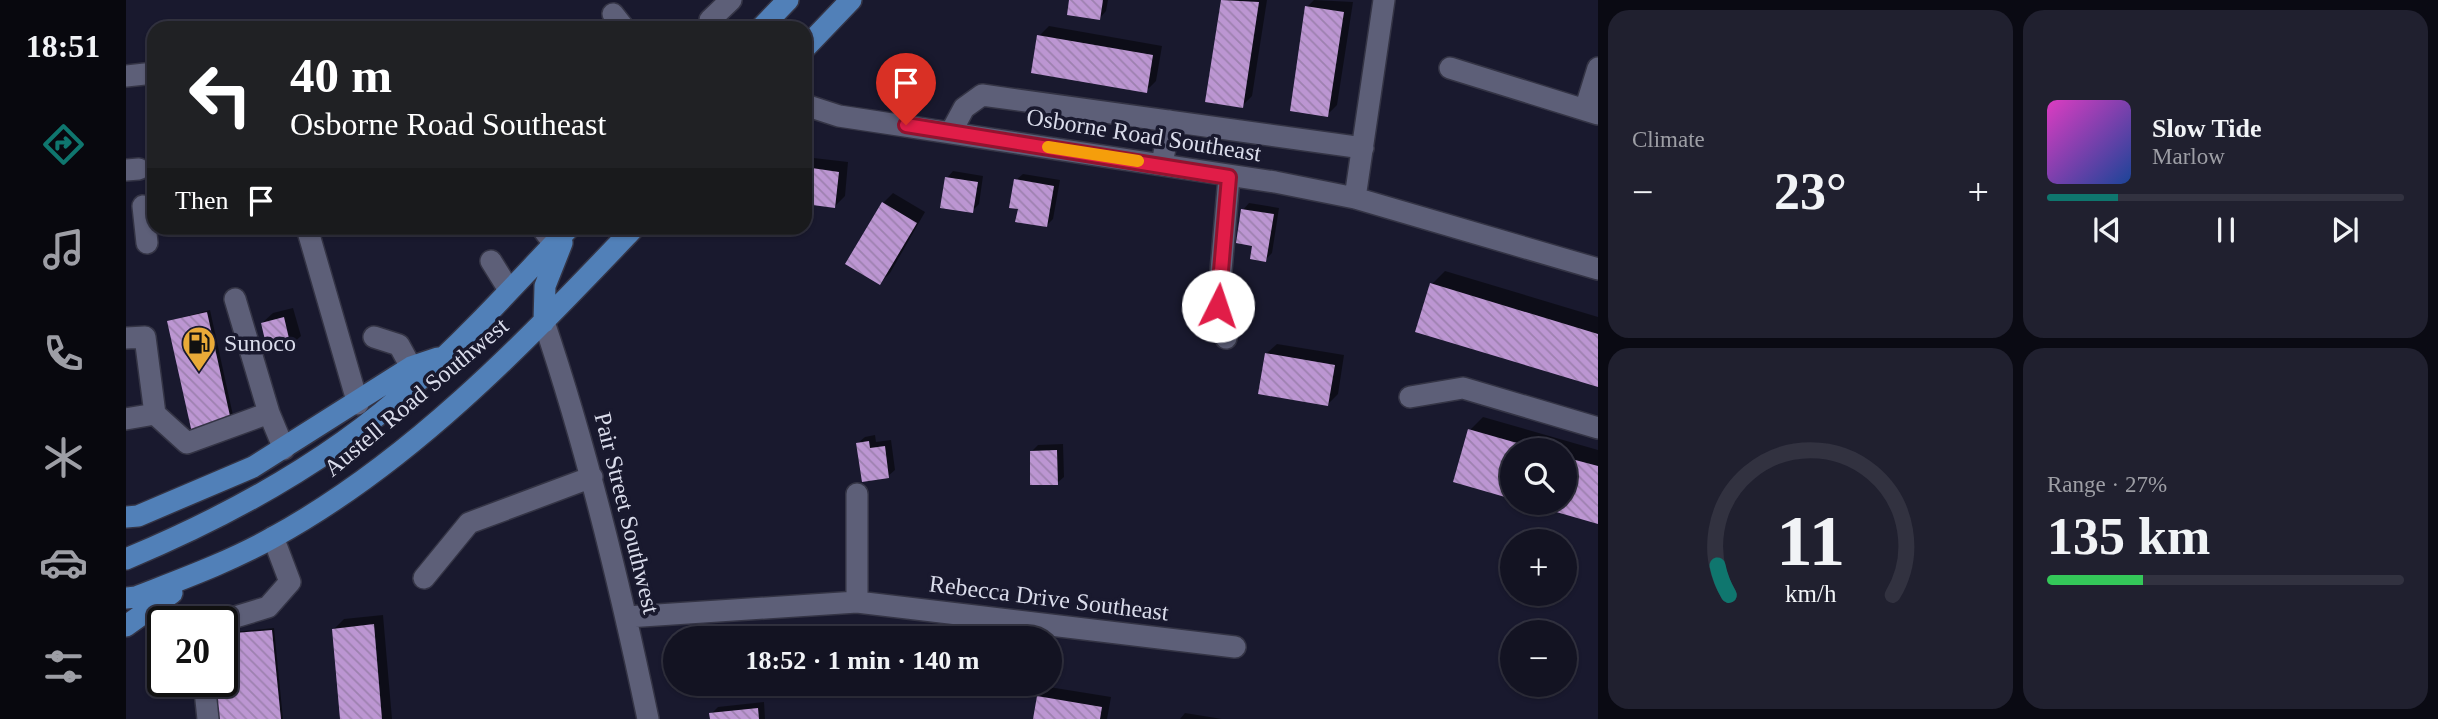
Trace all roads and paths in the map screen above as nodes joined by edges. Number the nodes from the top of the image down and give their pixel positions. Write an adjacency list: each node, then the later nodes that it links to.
1 (731, 0): 5 (street)
2 (788, 0): 6 (main road)
3 (851, 0): 7 (main road)
4 (1384, 0): 16 (street)
5 (710, 20)
6 (768, 21)
7 (812, 41)
8 (1450, 68): 13 (street)
9 (1598, 68): 13 (street)
10 (147, 74): 11 (street)
11 (126, 76)
12 (812, 106): 15 (street, Osborne Road Southeast)
13 (1592, 112)
14 (1170, 121): 15 (street); 16 (street); 17 (street)
15 (951, 132): 17 (street, Osborne Road Southeast)
16 (1363, 148): 19 (street)
17 (1162, 164): 18 (street, Osborne Road Southeast)
18 (1229, 177): 19 (street, Osborne Road Southeast); 33 (street)
19 (1355, 198): 27 (street, Osborne Road Southeast)
20 (143, 206): 25 (street)
21 (309, 235): 37 (street)
22 (555, 235): 28 (main road, Austell Road Southwest)
23 (557, 235): 30 (main road)
24 (627, 235): 30 (main road, Austell Road Southwest)
25 (147, 243)
26 (492, 261): 28 (street)
27 (1598, 269)
28 (509, 290): 34 (main road, Austell Road Southwest)
29 (235, 299): 38 (street)
30 (544, 322): 43 (street, Pair Street Southwest); 46 (main road, Austell Road Southwest)
31 (142, 332): 39 (street)
32 (374, 337): 35 (street)
33 (1226, 338)
34 (443, 356): 35 (main road); 47 (main road, Austell Road Southwest)
35 (411, 368): 37 (main road)
36 (1409, 397): 41 (street)
37 (358, 404): 42 (main road)
38 (269, 412): 39 (street); 42 (street)
39 (155, 414): 40 (street)
40 (126, 419)
41 (1598, 428)
42 (284, 449): 45 (main road)
43 (592, 477): 49 (street); 53 (street, Pair Street Southwest)
44 (857, 494): 51 (street)
45 (126, 517)
46 (273, 537): 48 (main road, Austell Road Southwest); 52 (street)
47 (126, 559)
48 (209, 569): 50 (main road, Austell Road Southwest); 54 (main road)
49 (424, 578)
50 (126, 598)
51 (857, 602): 53 (street, Rebecca Drive Southeast); 55 (street, Rebecca Drive Southeast)
52 (238, 616)
53 (627, 617): 58 (street, Pair Street Southwest)
54 (126, 626)
55 (1235, 647)
56 (206, 697): 57 (street)
57 (208, 719)
58 (648, 719)

